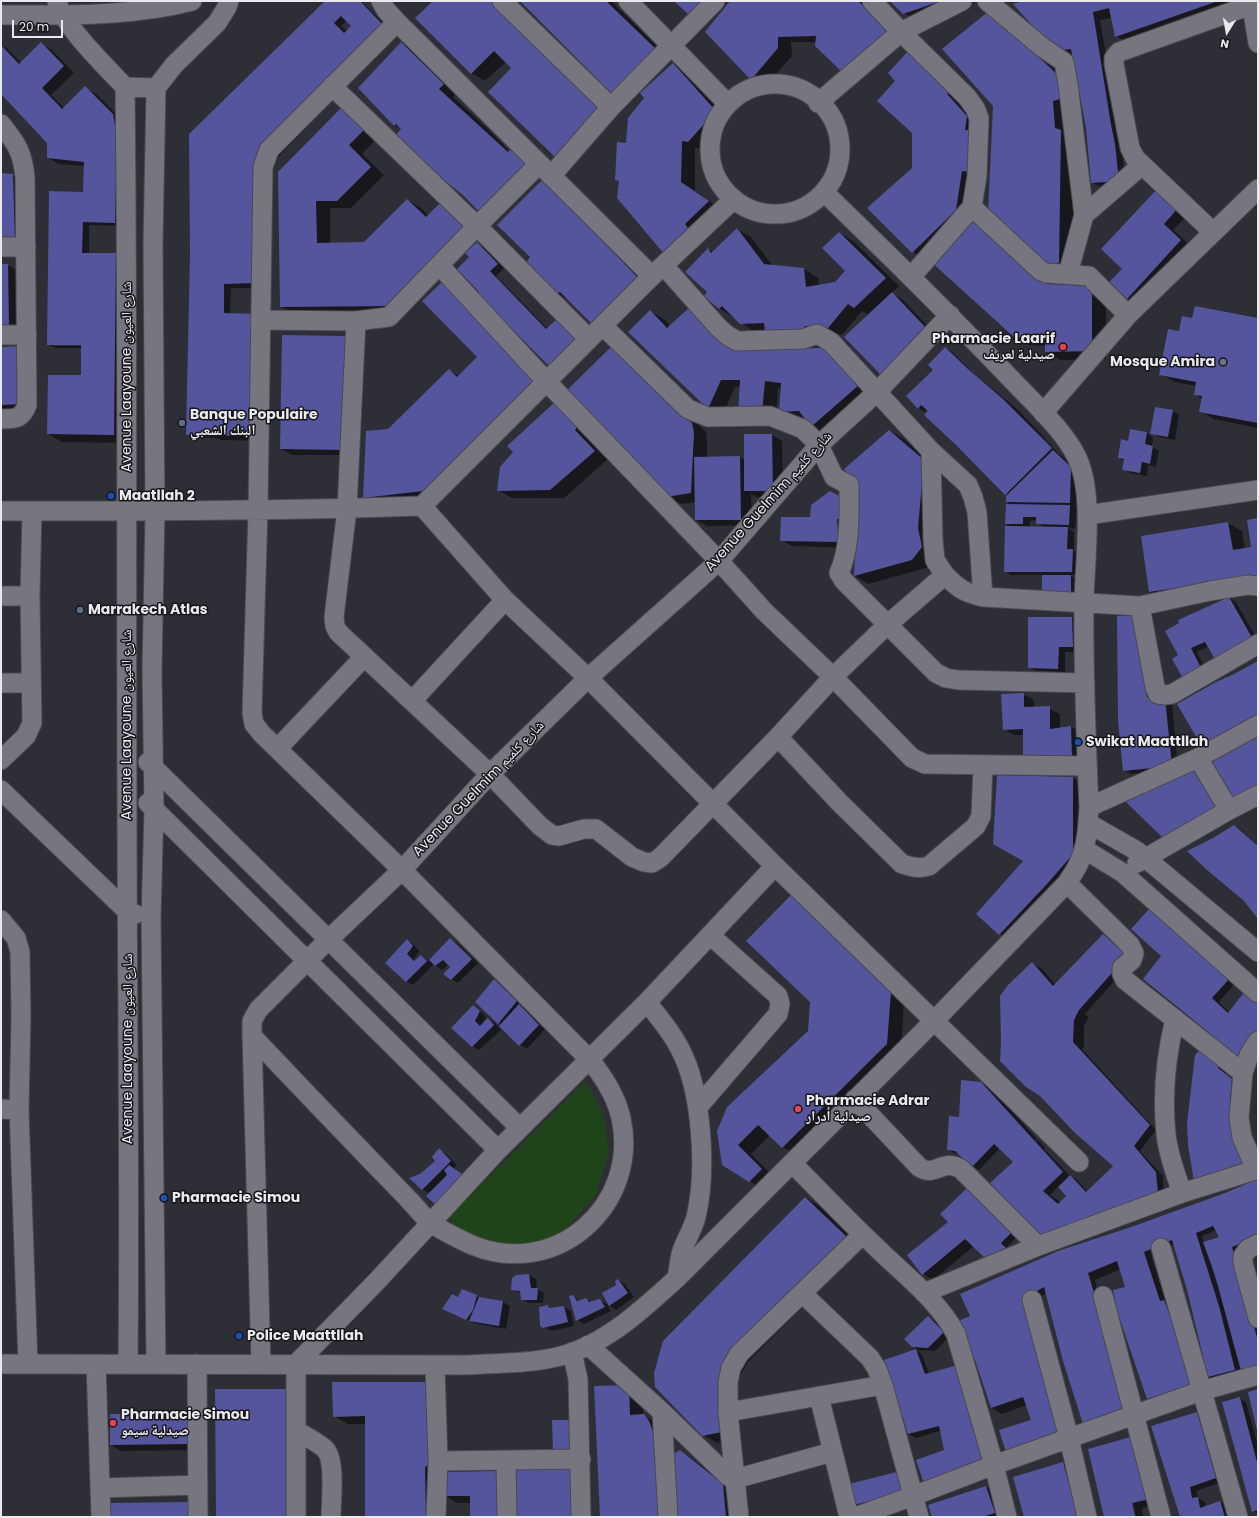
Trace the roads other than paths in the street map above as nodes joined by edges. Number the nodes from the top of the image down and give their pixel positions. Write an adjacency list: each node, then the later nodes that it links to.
1 (192, 1): 11 (street)
2 (229, 1): 19 (street)
3 (381, 1): 13 (street)
4 (502, 1): 22 (street)
5 (628, 1): 16 (street)
6 (715, 1): 16 (street)
7 (872, 1): 14 (street)
8 (962, 1): 14 (street)
9 (987, 1): 30 (street)
10 (1251, 3): 15 (street); 24 (street)
11 (60, 8): 12 (street); 18 (street)
12 (1, 15)
13 (397, 22): 17 (street); 25 (street)
14 (901, 32): 20 (street); 29 (street)
15 (1258, 43)
16 (672, 46): 21 (street); 22 (street)
17 (332, 86): 31 (street); 41 (street)
18 (125, 87): 19 (street); 59 (street, Avenue Laayoune شارع العيون)
19 (156, 88): 60 (street, Avenue Laayoune شارع العيون)
20 (818, 103): 21 (street); 27 (street)
21 (728, 104): 28 (street)
22 (611, 107): 25 (street)
23 (2, 129): 34 (street)
24 (1142, 165): 30 (street); 32 (street)
25 (545, 170): 31 (street); 36 (street)
26 (1258, 189): 32 (street)
27 (824, 192): 28 (street); 38 (street)
28 (734, 199): 36 (street)
29 (972, 207): 37 (street); 38 (street)
30 (1084, 215): 37 (street)
31 (477, 226): 35 (street); 46 (street)
32 (1213, 232): 40 (street)
33 (1, 247): 34 (street)
34 (26, 247): 44 (street)
35 (440, 266): 42 (street); 47 (street)
36 (658, 271): 43 (street); 48 (street)
37 (1068, 274): 40 (street)
38 (911, 277): 39 (street)
39 (950, 315): 48 (street, Avenue Guelmim شارع كلميم); 49 (street)
40 (1128, 315): 49 (street)
41 (260, 320): 42 (street); 56 (street)
42 (356, 321): 55 (street)
43 (604, 326): 46 (street); 51 (street)
44 (27, 335): 45 (street); 50 (street)
45 (1, 336)
46 (589, 339): 47 (street)
47 (547, 382): 54 (street); 62 (street)
48 (877, 392): 51 (street, Avenue Guelmim شارع كلميم); 52 (street)
49 (1043, 413): 61 (street)
50 (1, 419)
51 (819, 445): 62 (street, Avenue Guelmim شارع كلميم); 71 (street)
52 (931, 451): 63 (street); 67 (street)
53 (1258, 490): 61 (street)
54 (422, 506): 55 (street); 68 (street)
55 (347, 509): 56 (street); 73 (street)
56 (258, 510): 60 (street); 82 (street)
57 (1, 511): 58 (street)
58 (32, 511): 59 (street); 66 (street)
59 (126, 512): 60 (street); 83 (street, Avenue Laayoune شارع العيون)
60 (155, 512): 87 (street, Avenue Laayoune شارع العيون)
61 (1087, 515): 69 (street)
62 (719, 561): 74 (street); 75 (street, Avenue Guelmim شارع كلميم)
63 (945, 575): 67 (street); 71 (street)
64 (1258, 586): 70 (street)
65 (1, 596): 66 (street)
66 (30, 596): 77 (street)
67 (983, 597): 69 (street)
68 (505, 600): 75 (street); 79 (street)
69 (1084, 602): 70 (street); 78 (street)
70 (1140, 606): 72 (street)
71 (887, 625): 74 (street); 78 (street)
72 (1258, 644)
73 (364, 657): 79 (street); 82 (street)
74 (834, 677): 81 (street); 86 (street)
75 (588, 678): 89 (street, Avenue Guelmim شارع كلميم); 93 (street)
76 (1, 683): 77 (street)
77 (31, 683): 85 (street)
78 (1084, 683): 88 (street)
79 (412, 701): 89 (street)
80 (1258, 725): 84 (street)
81 (778, 737): 86 (street); 93 (street)
82 (278, 748): 100 (street)
83 (127, 749): 87 (street); 91 (street, Avenue Laayoune شارع العيون)
84 (1198, 758): 95 (street); 96 (street)
85 (1, 760)
86 (982, 765): 88 (street)
87 (153, 766): 94 (street, Avenue Laayoune شارع العيون); 107 (street)
88 (1087, 766): 96 (street)
89 (490, 774): 93 (street); 100 (street, Avenue Guelmim شارع كلميم)
90 (1, 790): 103 (street)
91 (127, 790): 94 (street); 103 (street, Avenue Laayoune شارع العيون)
92 (1258, 795): 95 (street)
93 (712, 804): 99 (street)
94 (154, 808): 104 (street, Avenue Laayoune شارع العيون); 109 (street)
95 (1229, 810): 98 (street)
96 (1088, 815): 97 (street); 98 (street)
97 (1084, 849): 101 (street); 102 (street)
98 (1146, 858): 101 (street); 108 (street)
99 (775, 866): 106 (street); 114 (street)
100 (402, 870): 107 (street, Avenue Guelmim شارع كلميم); 117 (street)
101 (1123, 872): 110 (street)
102 (1067, 883): 113 (street); 114 (street)
103 (128, 912): 104 (street); 143 (street, Avenue Laayoune شارع العيون)
104 (151, 918): 144 (street, Avenue Laayoune شارع العيون)
105 (1, 920): 121 (street)
106 (710, 935): 112 (street); 120 (street)
107 (329, 940): 109 (street, Avenue Guelmim شارع كلميم); 122 (street)
108 (1258, 951): 110 (street)
109 (308, 961): 115 (street, Avenue Guelmim شارع كلميم); 123 (street)
110 (1228, 965): 111 (street)
111 (1258, 993)
112 (647, 1002): 117 (street); 120 (street)
113 (1175, 1019): 118 (street); 127 (street)
114 (934, 1020): 119 (street); 124 (street)
115 (252, 1036): 128 (street); 146 (street, Avenue Guelmim شارع كلميم)
116 (1258, 1041): 118 (street)
117 (589, 1059): 122 (street); 128 (street)
118 (1243, 1073): 126 (street)
119 (855, 1099): 125 (street); 131 (street)
120 (698, 1107): 133 (street)
121 (10, 1110): 141 (street)
122 (520, 1128): 123 (street)
123 (498, 1150): 128 (street)
124 (1079, 1162)
125 (792, 1163): 129 (street); 133 (street)
126 (1257, 1169): 127 (street)
127 (1182, 1194): 131 (street)
128 (431, 1223): 147 (street)
129 (862, 1234): 134 (street); 135 (street)
130 (1258, 1244): 138 (street)
131 (1038, 1246): 135 (street)
132 (1161, 1248): 151 (street)
133 (677, 1278): 139 (street)
134 (802, 1293): 150 (street); 154 (street)
135 (924, 1293): 162 (street)
136 (1102, 1296): 155 (street)
137 (1032, 1300): 157 (street)
138 (1258, 1318)
139 (580, 1349): 148 (street); 153 (street); 159 (street)
140 (1, 1364): 141 (street)
141 (28, 1364): 142 (street)
142 (96, 1364): 143 (street); 165 (street)
143 (128, 1364): 144 (street)
144 (156, 1364): 145 (street)
145 (197, 1364): 146 (street); 164 (street)
146 (261, 1364): 147 (street)
147 (296, 1364): 148 (street); 156 (street)
148 (436, 1366): 160 (street)
149 (1258, 1375): 151 (street)
150 (883, 1385): 152 (street); 166 (street)
151 (1201, 1391): 155 (street); 182 (street)
152 (819, 1396): 154 (street); 158 (street)
153 (662, 1412): 163 (street); 174 (street)
154 (728, 1412): 163 (street)
155 (1135, 1414): 157 (street); 181 (street)
156 (296, 1430): 169 (street); 170 (street)
157 (1069, 1438): 162 (street); 180 (street)
158 (832, 1452): 163 (street); 176 (street)
159 (581, 1459): 161 (street); 173 (street)
160 (438, 1461): 161 (street); 171 (street)
161 (506, 1461): 172 (street)
162 (994, 1465): 166 (street); 179 (street)
163 (735, 1479): 175 (street)
164 (198, 1485): 165 (street); 168 (street)
165 (101, 1488): 167 (street)
166 (913, 1496): 177 (street); 178 (street)
167 (101, 1517)
168 (198, 1517)
169 (296, 1517)
170 (331, 1517)
171 (436, 1517)
172 (507, 1517)
173 (581, 1517)
174 (668, 1517)
175 (739, 1517)
176 (849, 1517)
177 (855, 1517)
178 (919, 1517)
179 (1007, 1517)
180 (1087, 1517)
181 (1161, 1517)
182 (1238, 1517)

